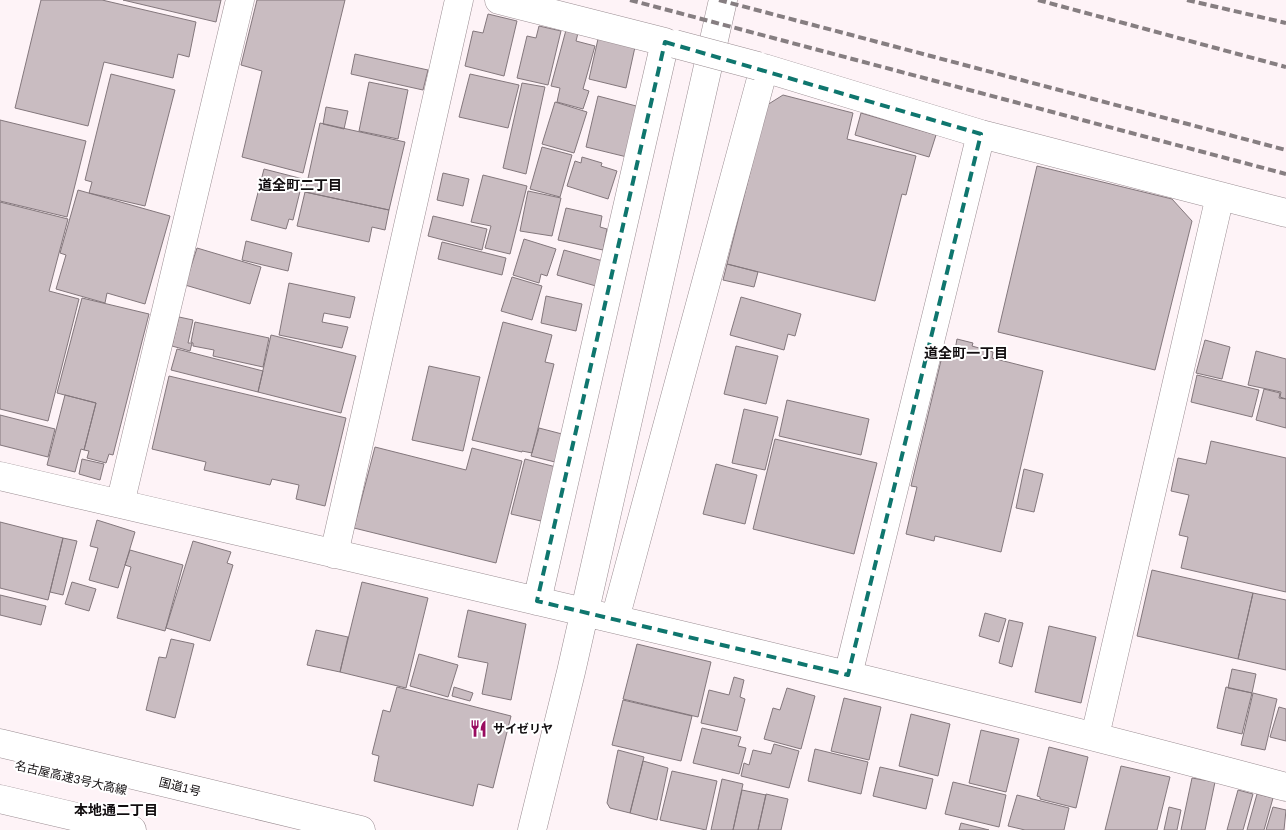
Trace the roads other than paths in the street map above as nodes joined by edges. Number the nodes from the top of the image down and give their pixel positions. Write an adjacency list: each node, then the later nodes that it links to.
1 (240, 0): 11 (main road)
2 (459, 0): 12 (main road)
3 (498, 0): 5 (main road)
4 (723, 0): 14 (main road)
5 (670, 43): 6 (main road, bridge); 13 (main road)
6 (761, 67): 7 (main road); 15 (main road)
7 (981, 134): 8 (main road); 16 (main road)
8 (1220, 196): 9 (main road); 17 (main road)
9 (1286, 213)
10 (0, 476): 11 (main road)
11 (120, 504): 12 (main road)
12 (334, 554): 13 (main road)
13 (537, 601): 14 (main road)
14 (584, 613): 15 (main road); 25 (main road)
15 (615, 619): 16 (main road)
16 (848, 674): 17 (main road)
17 (1095, 736): 20 (main road)
18 (0, 743): 24 (main road, 国道1号)
19 (0, 761): 23 (main road, 名古屋高速3号大高線)
20 (1286, 787)
21 (0, 799): 22 (main road)
22 (132, 830)
23 (288, 830)
24 (361, 830)
25 (532, 830)

